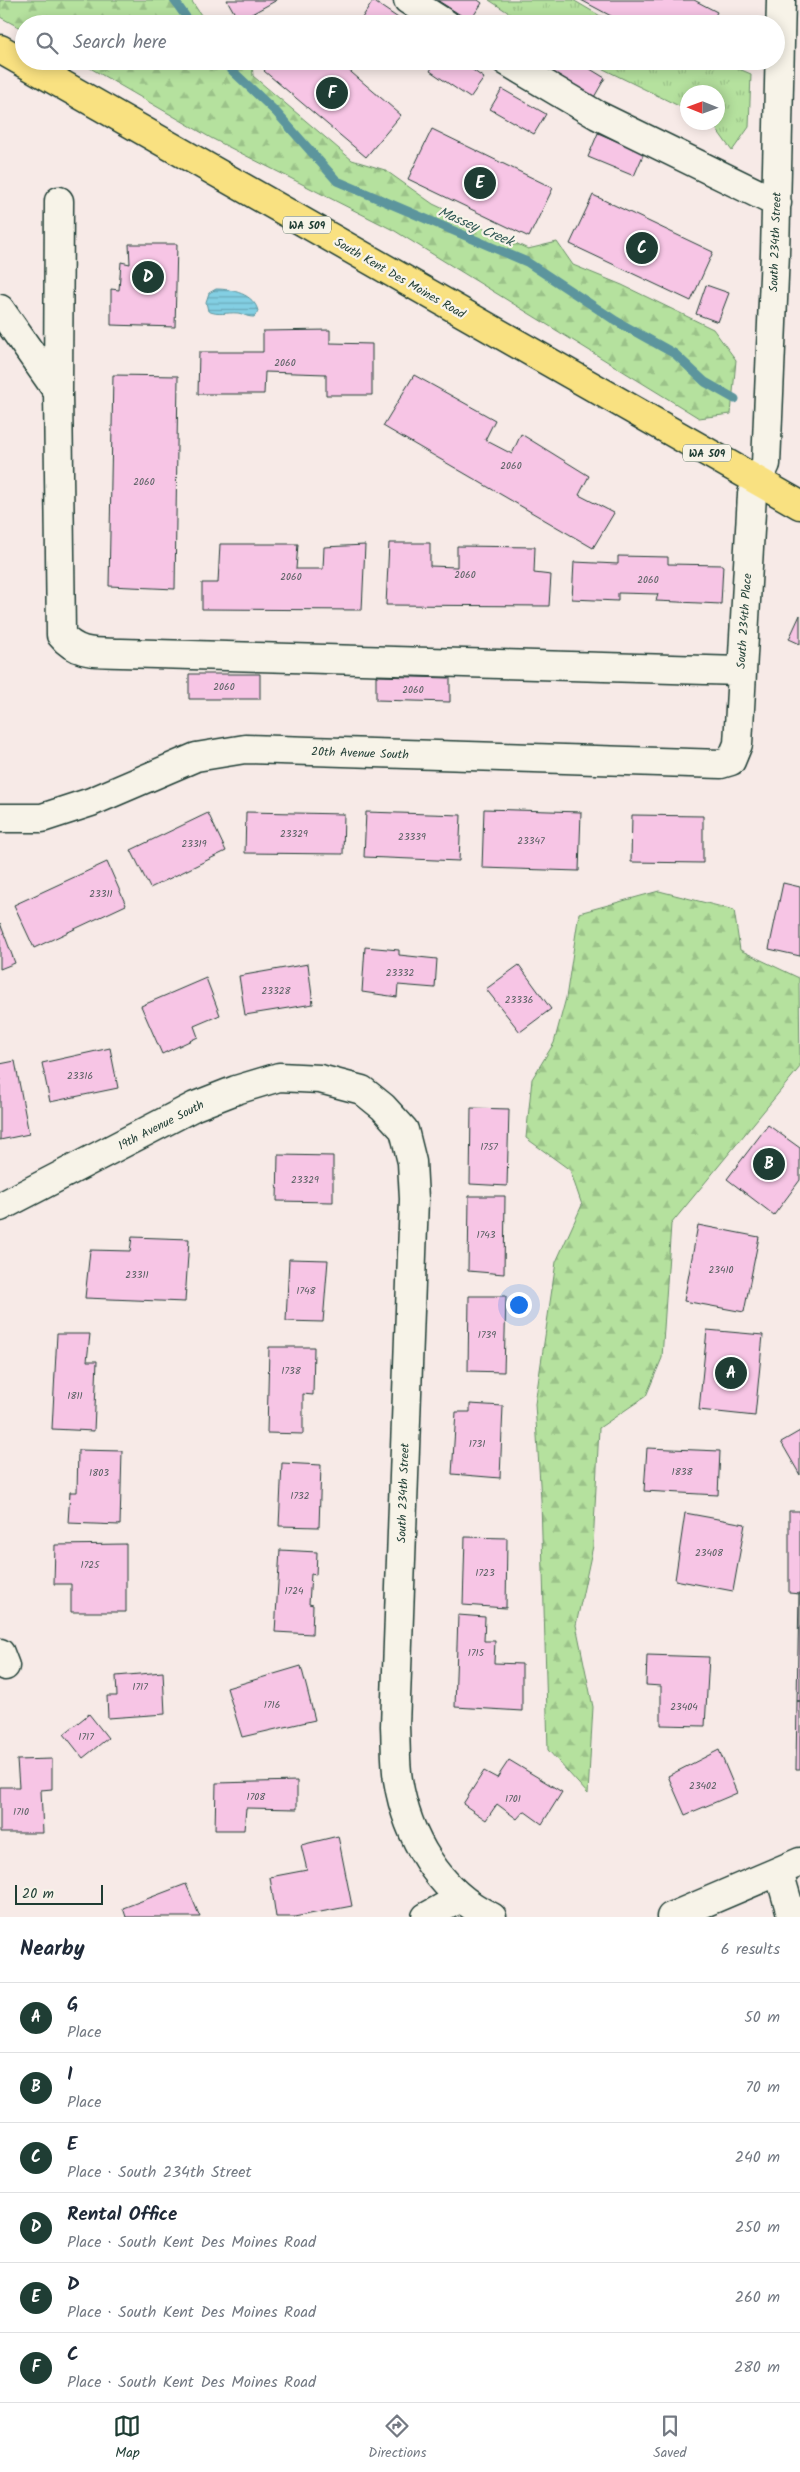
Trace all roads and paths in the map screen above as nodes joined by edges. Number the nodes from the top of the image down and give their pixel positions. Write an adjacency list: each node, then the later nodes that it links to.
1 (408, 0): 3 (street)
2 (781, 0): 4 (street, South 234th Street)
3 (432, 15)
4 (781, 15)
5 (0, 49): 6 (main road, South Kent Des Moines Road / WA 509)
6 (15, 58)
7 (37, 70): 14 (main road, South Kent Des Moines Road / WA 509)
8 (521, 70): 11 (street)
9 (780, 70): 11 (street, South 234th Street)
10 (59, 200): 13 (street)
11 (777, 203): 14 (street, South 234th Street)
12 (0, 309): 13 (street)
13 (58, 392): 16 (street)
14 (758, 481): 15 (main road, South Kent Des Moines Road / WA 509); 16 (street, South 234th Place)
15 (800, 505)
16 (740, 671): 17 (street, South 234th Place)
17 (731, 760): 18 (street, 20th Avenue South)
18 (0, 818)
19 (362, 1090): 20 (street, 19th Avenue South); 22 (street, South 234th Street)
20 (0, 1208)
21 (790, 1867): 23 (street); 26 (street)
22 (460, 1898): 24 (street); 25 (street, South 234th Street)
23 (679, 1916)
24 (426, 1917)
25 (492, 1917)
26 (792, 1917)

